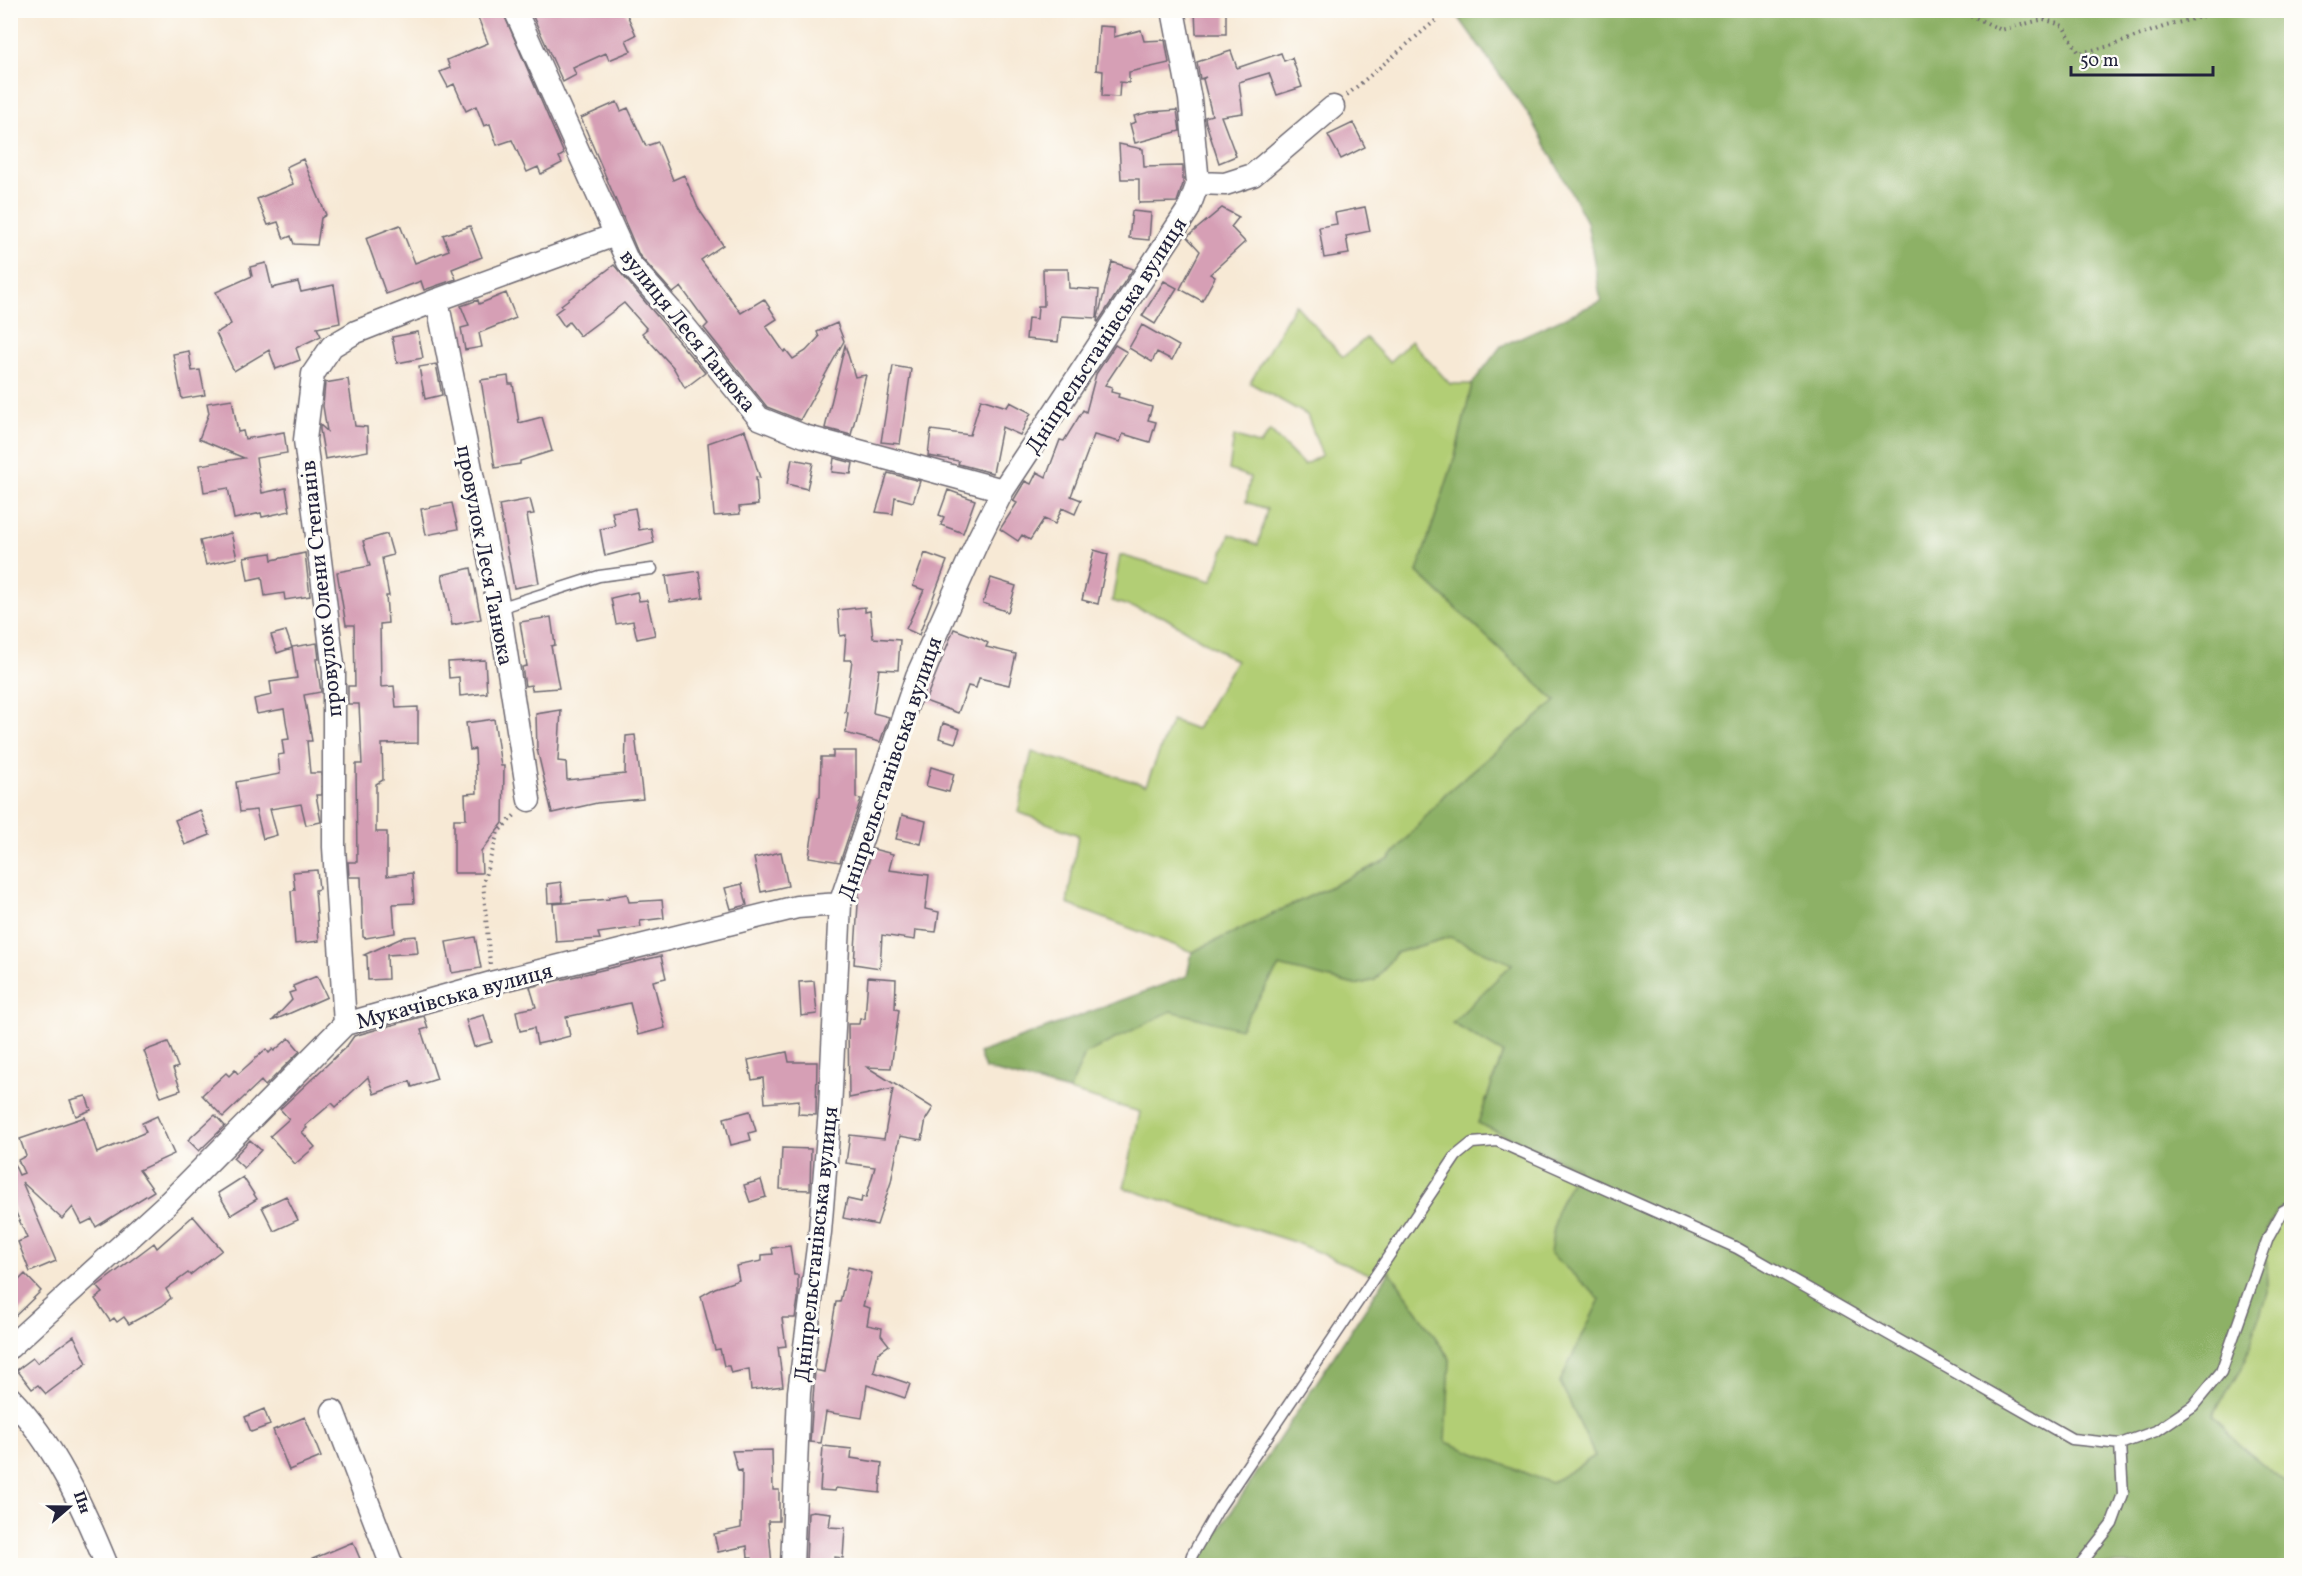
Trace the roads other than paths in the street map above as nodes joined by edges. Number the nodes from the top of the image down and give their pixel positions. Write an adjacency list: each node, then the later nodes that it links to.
1 (515, 10): 5 (street, вулиця Леся Танюка)
2 (1173, 10): 4 (street, Дніпрельстанівська вулиця)
3 (1333, 107): 4 (street)
4 (1198, 183): 7 (street, Дніпрельстанівська вулиця)
5 (615, 235): 6 (street); 7 (street, вулиця Леся Танюка)
6 (437, 300): 9 (street, провулок Леся Танюка); 12 (street, провулок Олени Степанів)
7 (1003, 490): 11 (street, Дніпрельстанівська вулиця)
8 (652, 569): 9 (lane)
9 (499, 608): 10 (street, провулок Леся Танюка)
10 (529, 800)
11 (840, 904): 12 (street, Мукачівська вулиця); 20 (street, Дніпрельстанівська вулиця)
12 (345, 1024): 14 (street, Мукачівська вулиця)
13 (2292, 1206): 17 (lane)
14 (10, 1347)
15 (10, 1398): 18 (street)
16 (333, 1411): 19 (street)
17 (2120, 1444): 21 (lane); 22 (lane)
18 (107, 1566)
19 (392, 1566)
20 (792, 1566)
21 (1189, 1566)
22 (2079, 1566)

